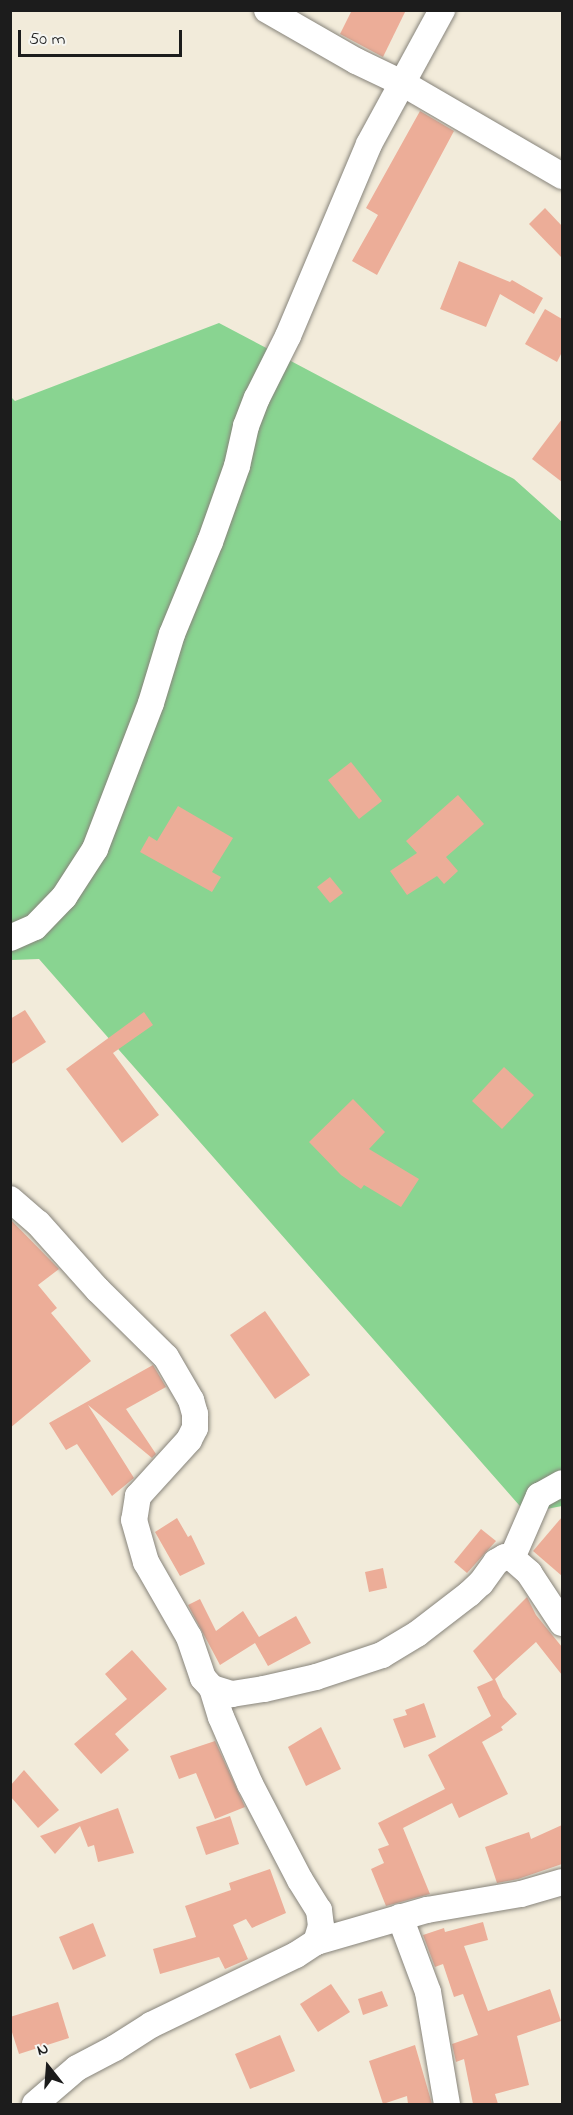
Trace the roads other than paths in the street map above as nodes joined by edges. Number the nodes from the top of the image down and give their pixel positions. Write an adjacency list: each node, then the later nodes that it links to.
1 (267, 10): 3 (street)
2 (442, 10): 3 (street)
3 (404, 84): 4 (street); 5 (street)
4 (562, 176)
5 (10, 938)
6 (10, 1199): 10 (street)
7 (562, 1483): 8 (street)
8 (512, 1558): 9 (street); 10 (street)
9 (562, 1623)
10 (212, 1688): 13 (street)
11 (562, 1882): 12 (street)
12 (400, 1917): 13 (street); 15 (street)
13 (316, 1942): 14 (street)
14 (37, 2104)
15 (447, 2104)

